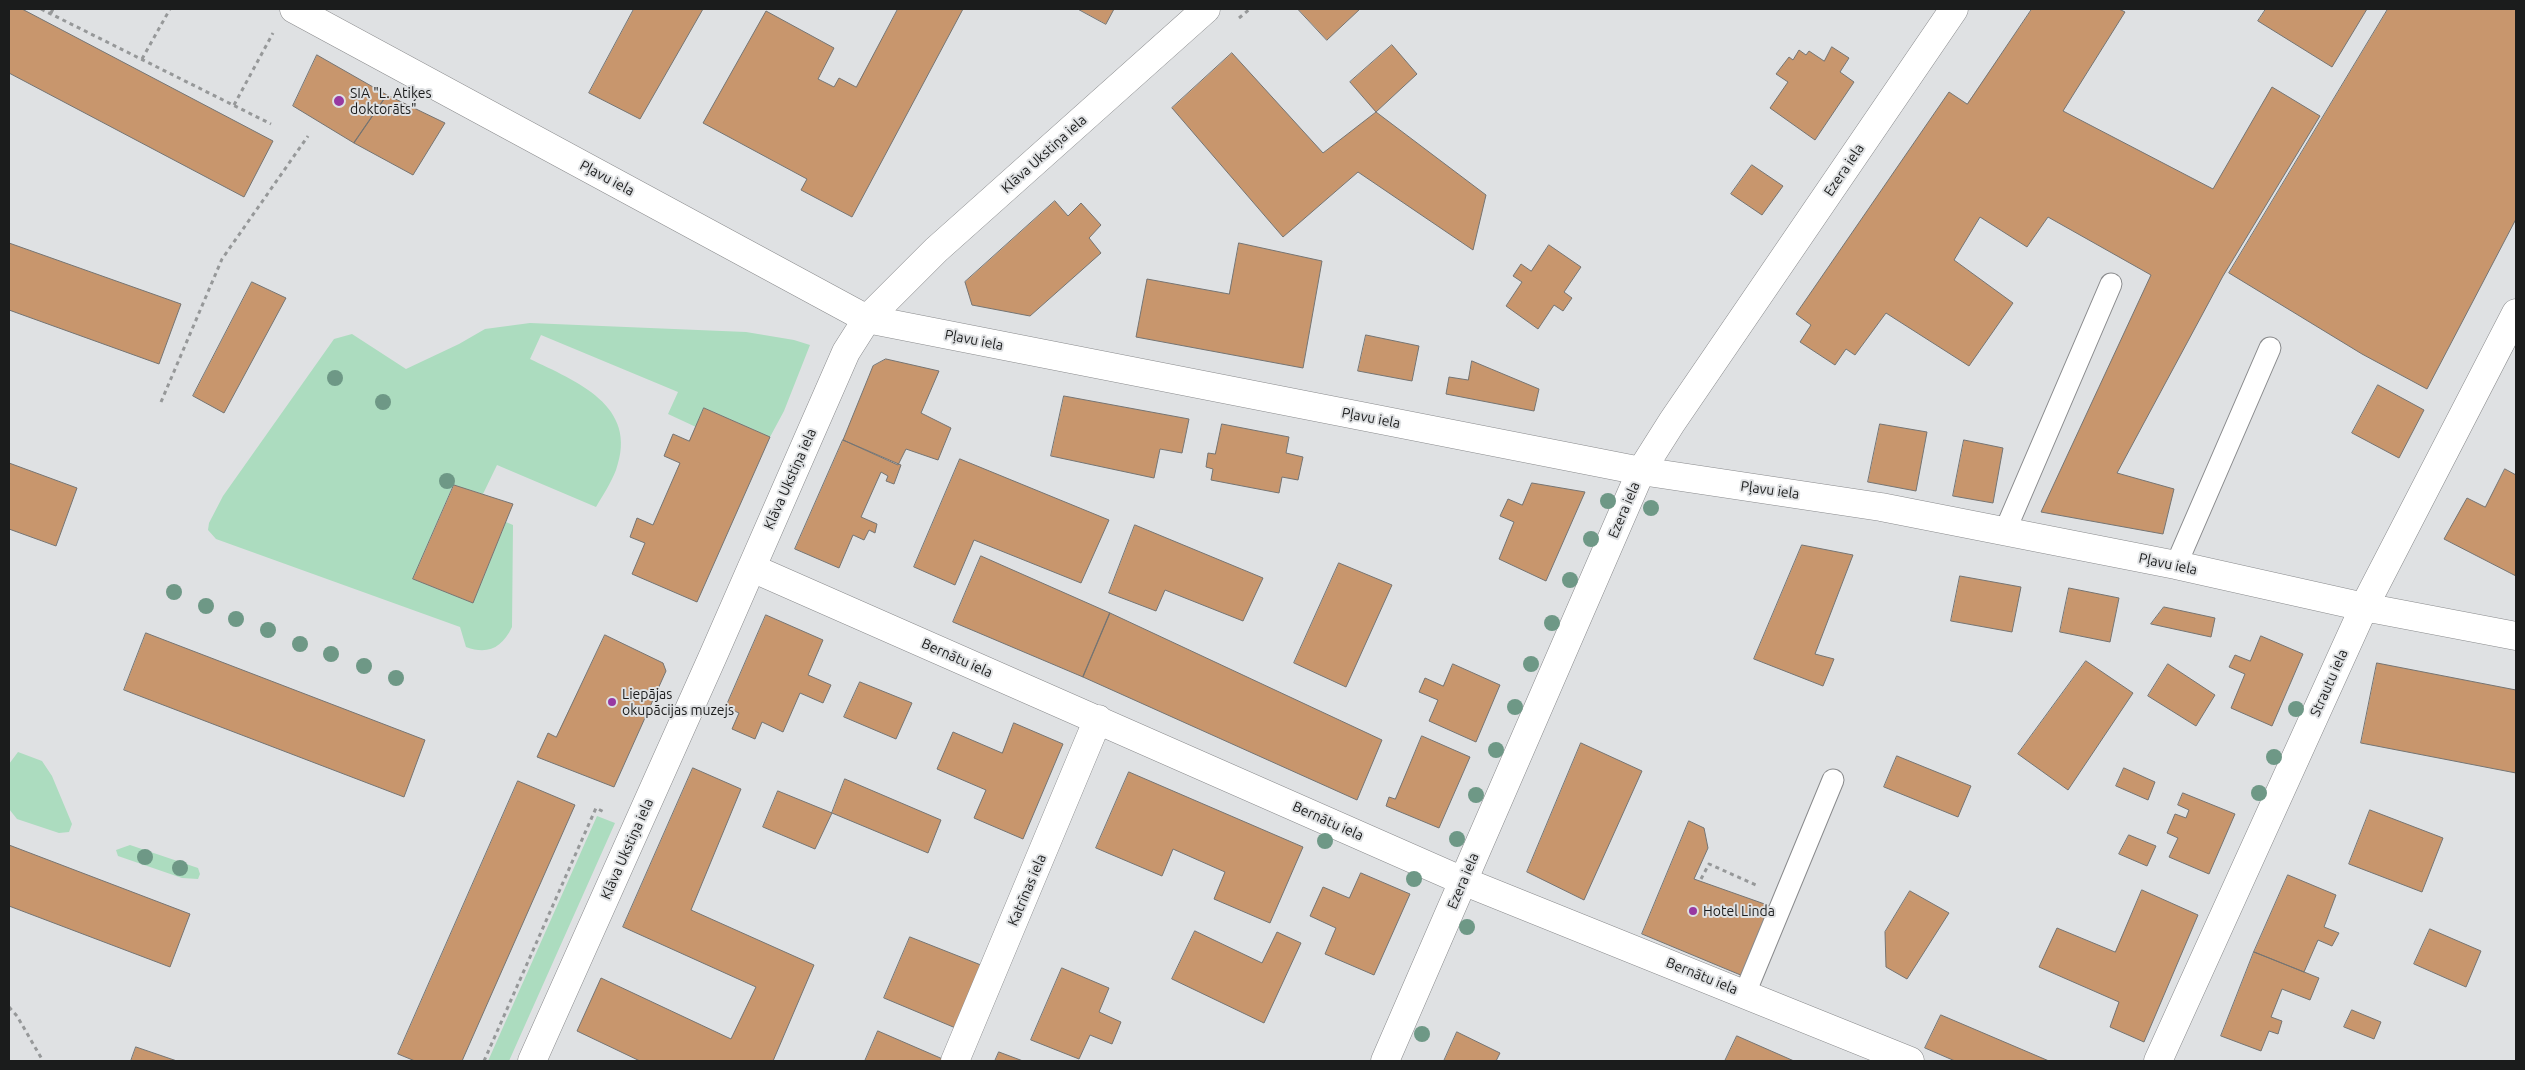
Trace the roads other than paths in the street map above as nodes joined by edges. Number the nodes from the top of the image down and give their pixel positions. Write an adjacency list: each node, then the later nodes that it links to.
1 (1206, 9): 6 (street, Klāva Ukstiņa iela)
2 (1954, 9): 8 (street, Ezera iela)
3 (285, 18): 6 (street, Pļavu iela)
4 (2111, 284): 9 (lane)
5 (2516, 313): 12 (street, Strautu iela)
6 (867, 319): 8 (street, Pļavu iela); 11 (street, Klāva Ukstiņa iela)
7 (2270, 348): 10 (lane)
8 (1640, 471): 9 (street, Pļavu iela); 16 (street, Ezera iela)
9 (2005, 532): 10 (street, Pļavu iela)
10 (2176, 565): 12 (street, Pļavu iela)
11 (752, 568): 14 (street, Bernātu iela); 18 (street, Klāva Ukstiņa iela)
12 (2364, 607): 13 (street, Pļavu iela); 22 (street, Strautu iela)
13 (2516, 636)
14 (1098, 720): 16 (street, Bernātu iela); 19 (street, Katrīnas iela)
15 (1834, 780): 17 (lane)
16 (1463, 881): 17 (street, Bernātu iela); 20 (street, Ezera iela)
17 (1744, 994): 21 (street, Bernātu iela)
18 (532, 1061)
19 (955, 1061)
20 (1385, 1061)
21 (1910, 1061)
22 (2158, 1061)

